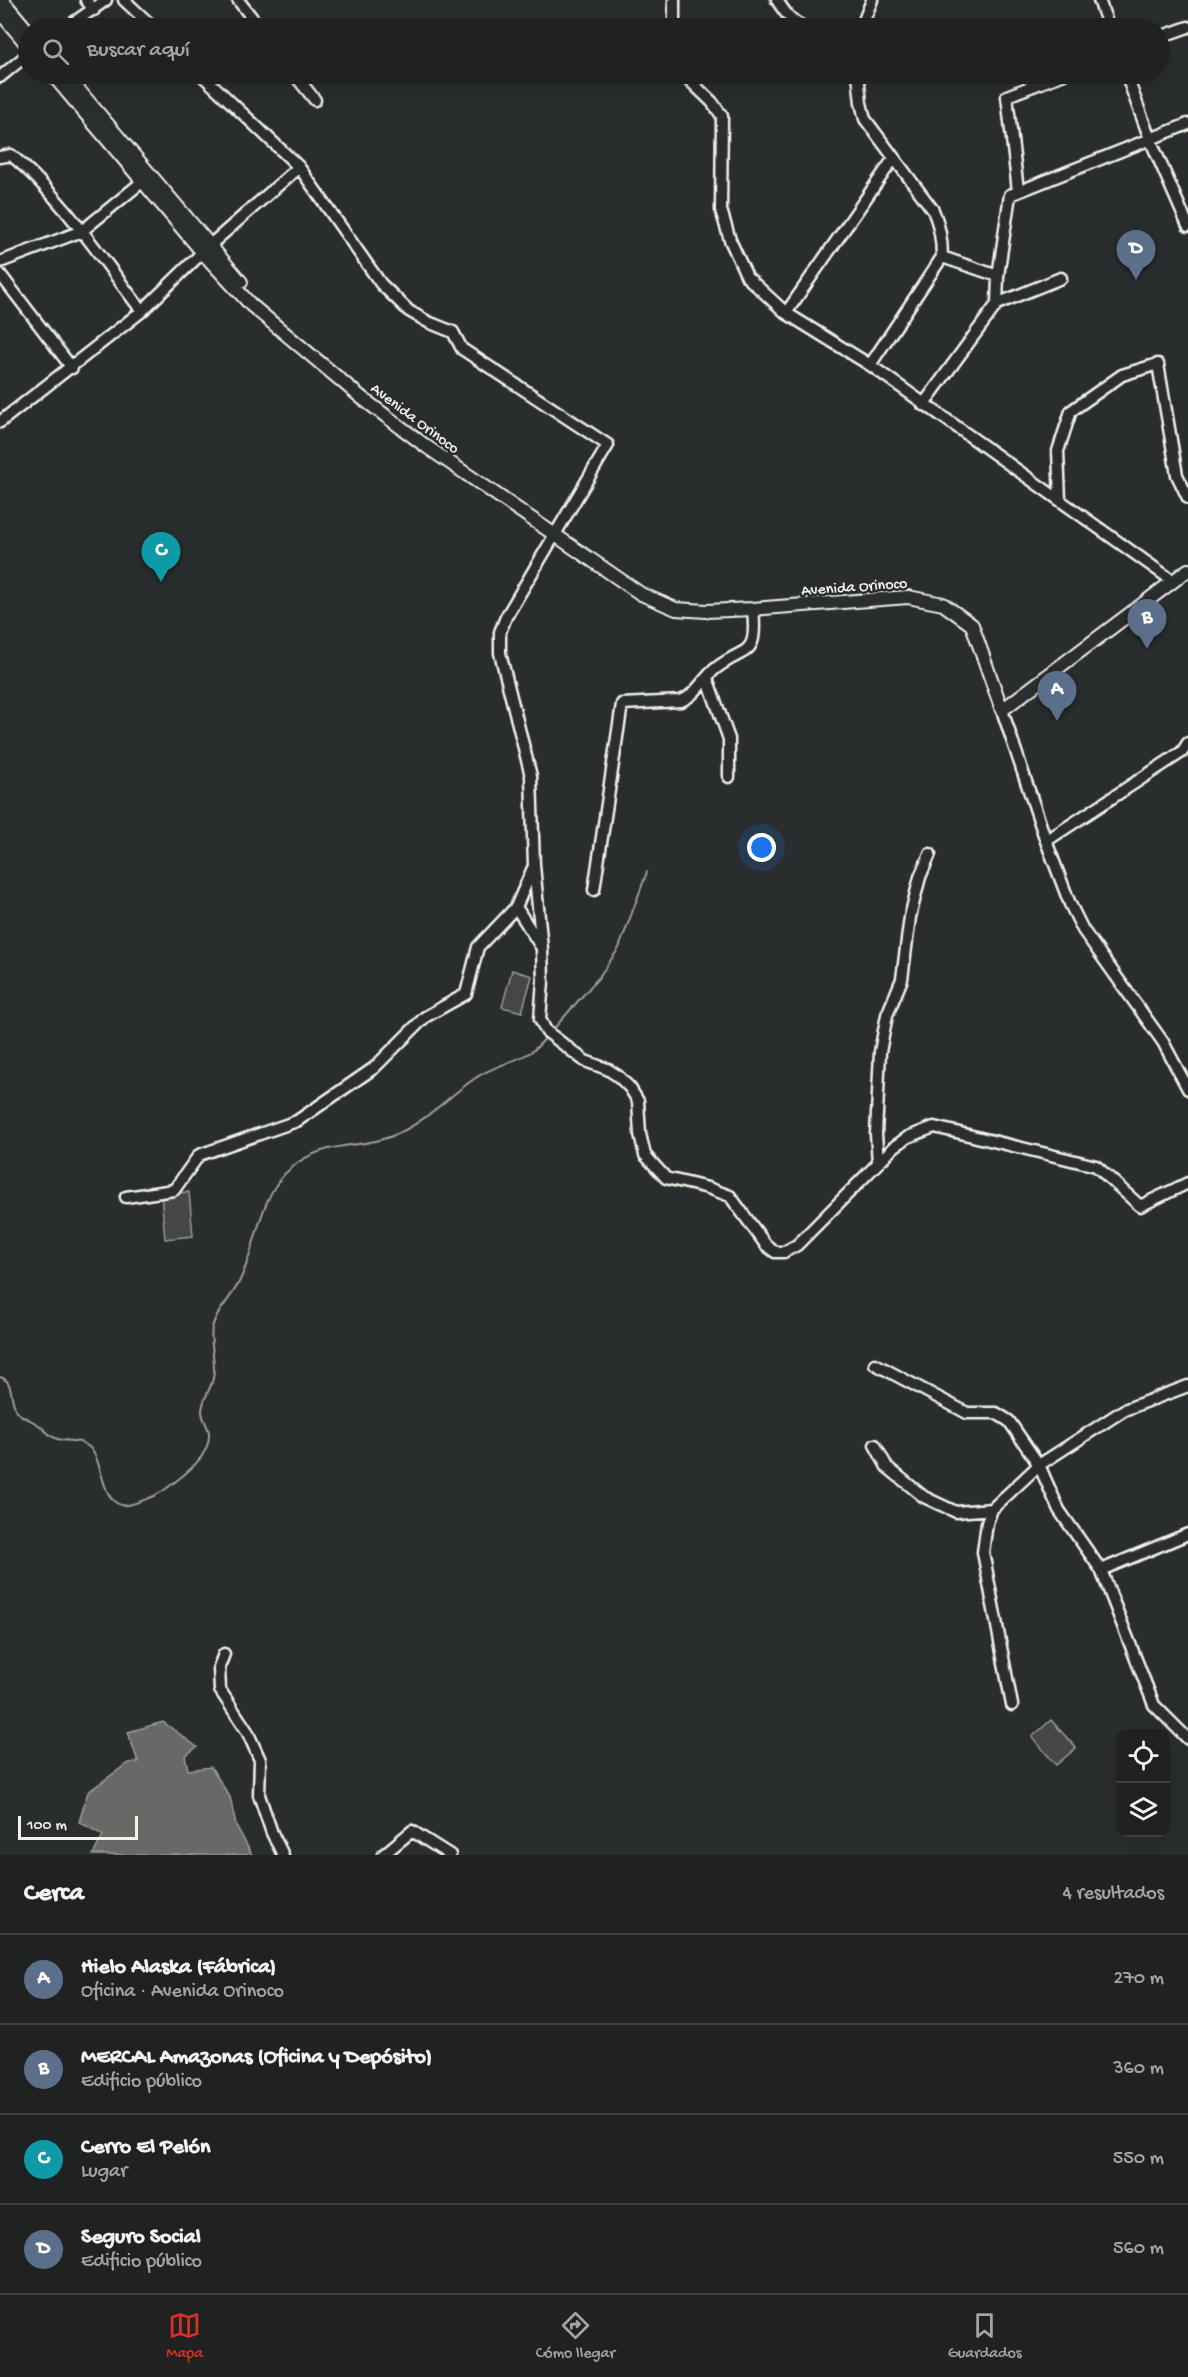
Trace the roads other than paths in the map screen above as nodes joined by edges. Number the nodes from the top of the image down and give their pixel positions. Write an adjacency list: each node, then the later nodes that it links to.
1 (2, 0): 19 (main road)
2 (86, 0): 10 (street)
3 (106, 0): 10 (street)
4 (124, 0): 13 (street)
5 (240, 0): 14 (street)
6 (674, 0): 15 (street)
7 (777, 0): 16 (street)
8 (872, 0): 17 (street)
9 (1099, 0): 18 (street)
10 (94, 10): 12 (street)
11 (0, 12): 22 (main road)
12 (82, 18)
13 (143, 18)
14 (253, 18)
15 (674, 18)
16 (790, 18)
17 (865, 18)
18 (1105, 18)
19 (18, 19)
20 (1188, 27): 21 (street)
21 (1170, 33)
22 (18, 34)
23 (18, 62): 24 (street)
24 (0, 76)
25 (61, 84): 39 (main road, Avenida Orinoco)
26 (73, 84): 39 (main road, Avenida Orinoco)
27 (212, 84): 38 (street)
28 (302, 84): 33 (street)
29 (693, 84): 51 (street)
30 (859, 84): 37 (street)
31 (1038, 84): 40 (street)
32 (1130, 84): 35 (street)
33 (315, 100)
34 (1188, 124): 35 (street)
35 (1150, 139): 40 (street); 41 (street)
36 (0, 157): 42 (street)
37 (894, 158): 44 (street); 51 (street)
38 (299, 167): 43 (street); 58 (street)
39 (147, 178): 42 (street); 43 (main road, Avenida Orinoco)
40 (1018, 192): 47 (street)
41 (1188, 226)
42 (82, 231): 45 (street); 50 (street)
43 (206, 249): 50 (street); 58 (main road, Avenida Orinoco)
44 (942, 257): 47 (street); 52 (street)
45 (0, 262)
46 (0, 274): 53 (street)
47 (998, 276): 49 (street)
48 (1060, 278): 49 (street)
49 (997, 304): 54 (street)
50 (142, 311): 53 (street)
51 (786, 313): 52 (street)
52 (870, 365): 54 (street)
53 (72, 368): 55 (street)
54 (923, 405): 57 (street)
55 (0, 422)
56 (1188, 498): 57 (street)
57 (1060, 500): 60 (street)
58 (554, 535): 61 (main road, Avenida Orinoco); 68 (street)
59 (1188, 570): 60 (main road)
60 (1173, 581): 63 (main road)
61 (753, 609): 62 (street); 63 (main road, Avenida Orinoco)
62 (707, 678): 65 (street); 69 (street)
63 (1002, 710): 66 (street, Avenida Orinoco)
64 (1188, 743): 66 (street)
65 (729, 777)
66 (1046, 841): 72 (street, Avenida Orinoco)
67 (930, 854): 73 (street)
68 (534, 865): 70 (street); 71 (street)
69 (594, 890)
70 (516, 907): 71 (street); 75 (street)
71 (542, 949): 73 (street)
72 (1188, 1089)
73 (878, 1162): 74 (street)
74 (1188, 1183)
75 (126, 1197)
76 (875, 1364): 79 (street)
77 (1188, 1386): 79 (street)
78 (875, 1445): 80 (street)
79 (1040, 1465): 80 (street); 82 (street)
80 (992, 1509): 84 (street)
81 (1188, 1534): 82 (street)
82 (1101, 1570): 85 (street)
83 (224, 1654): 86 (street)
84 (1012, 1705)
85 (1188, 1739)
86 (283, 1855)
87 (383, 1855): 88 (street)
88 (450, 1855)

